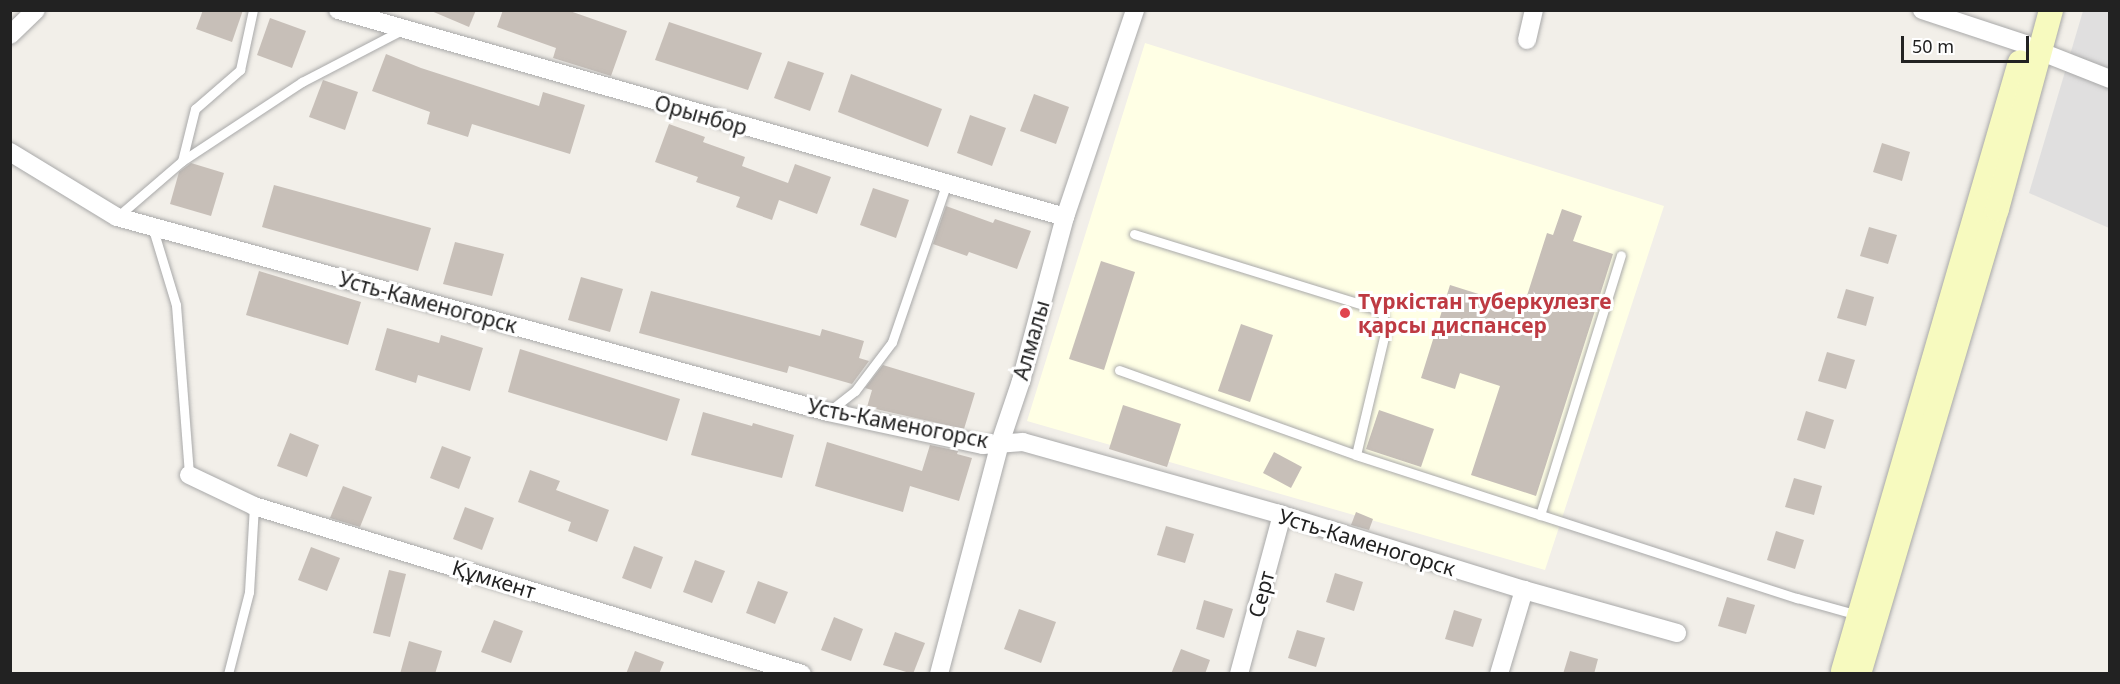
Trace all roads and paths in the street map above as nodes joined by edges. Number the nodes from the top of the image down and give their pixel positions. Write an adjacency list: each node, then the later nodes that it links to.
1 (36, 10): 11 (street)
2 (254, 10): 16 (lane)
3 (338, 10): 10 (street, Орынбор)
4 (1135, 10): 20 (street, Алмалы)
5 (1534, 10): 12 (street)
6 (1922, 10): 9 (street)
7 (2035, 10): 13 (main road)
8 (2051, 10): 13 (main road)
9 (1954, 16): 13 (street)
10 (404, 29): 16 (lane); 17 (street, Орынбор)
11 (10, 35)
12 (1527, 40)
13 (2032, 47): 14 (street); 18 (main road)
14 (2109, 79)
15 (10, 152): 19 (street, Усть-Каменогорск)
16 (182, 161): 19 (lane)
17 (946, 185): 20 (street, Орынбор); 25 (lane)
18 (1988, 205): 33 (main road); 41 (main road)
19 (117, 217): 21 (street, Усть-Каменогорск)
20 (1065, 217): 26 (street, Алмалы)
21 (152, 226): 25 (street, Усть-Каменогорск); 28 (lane)
22 (1134, 234): 27 (lane)
23 (1621, 255): 31 (lane)
24 (1119, 370): 27 (lane)
25 (828, 412): 26 (street, Усть-Каменогорск)
26 (1000, 443): 30 (street, Усть-Каменогорск); 37 (street, Алмалы)
27 (1356, 455): 31 (lane)
28 (189, 475): 29 (street, Құмкент)
29 (254, 506): 35 (lane); 36 (street, Құмкент)
30 (1282, 515): 32 (street, Усть-Каменогорск); 38 (street, Серт)
31 (1540, 515): 33 (lane)
32 (1524, 590): 34 (street, Усть-Каменогорск); 39 (street)
33 (1858, 615): 40 (main road)
34 (1677, 633)
35 (228, 674)
36 (802, 674)
37 (939, 674)
38 (1239, 674)
39 (1500, 674)
40 (1842, 674)
41 (1858, 674)

